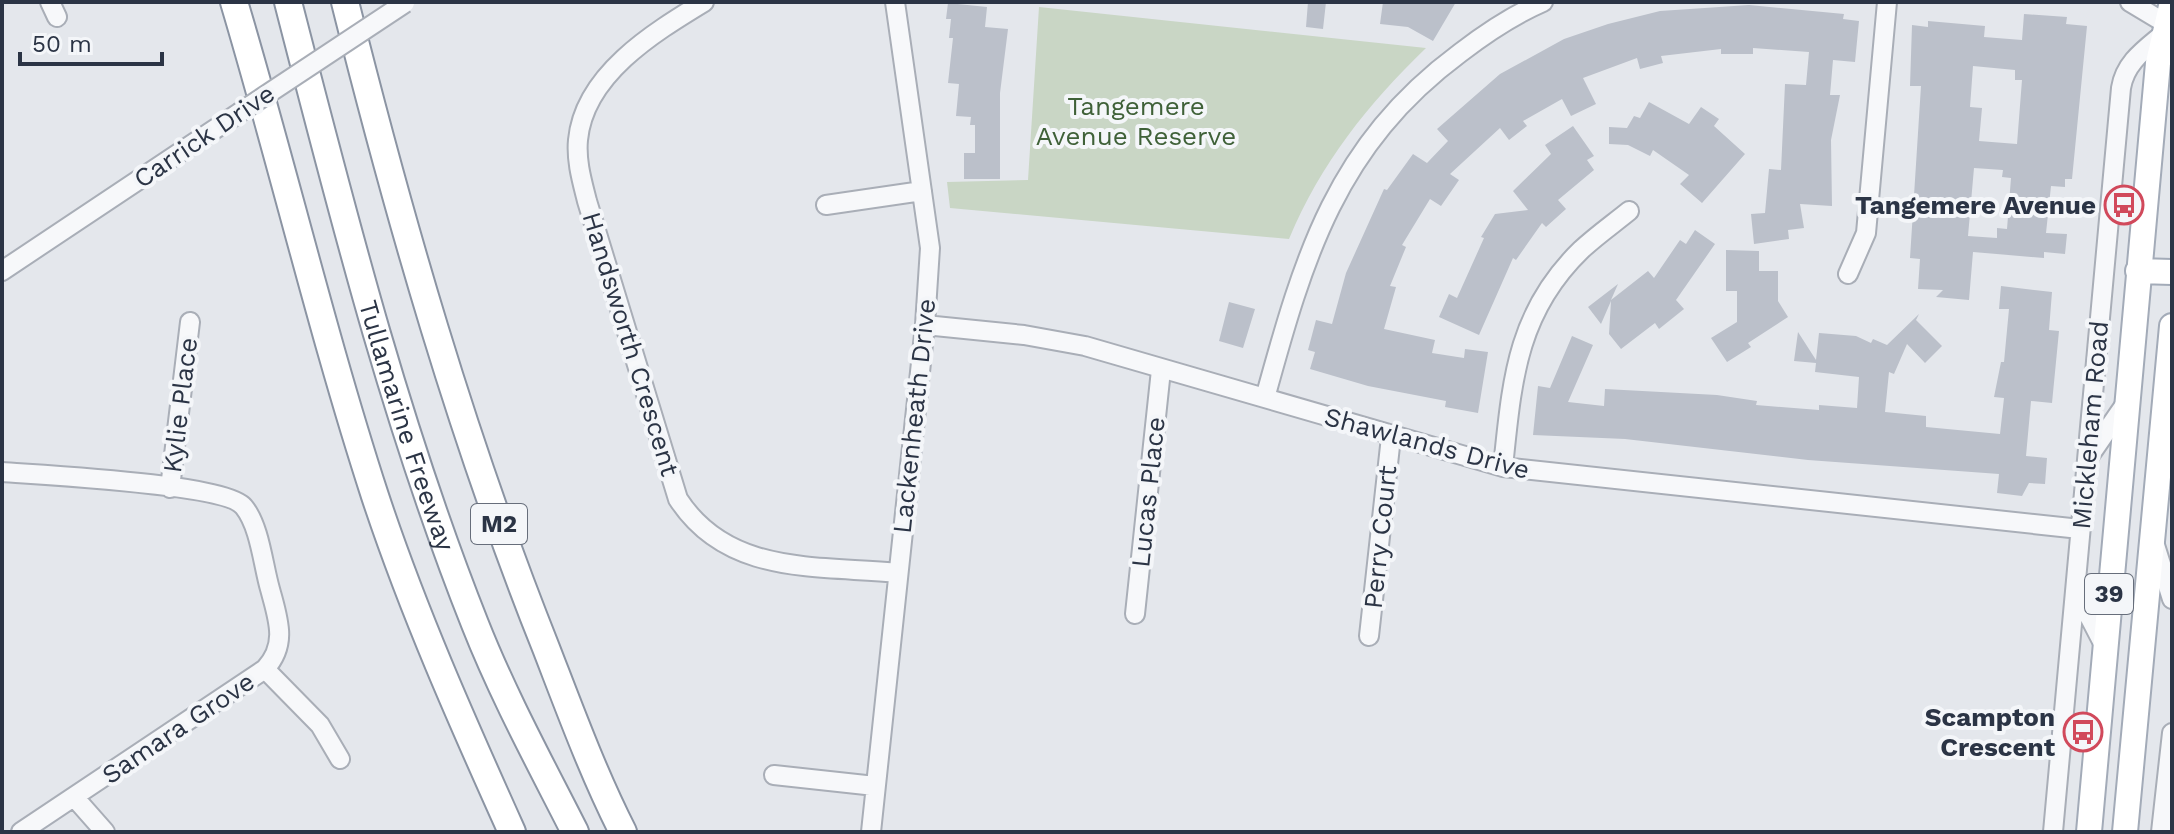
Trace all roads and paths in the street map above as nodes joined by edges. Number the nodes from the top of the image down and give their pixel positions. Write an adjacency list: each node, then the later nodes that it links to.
1 (288, 2): 38 (highway, Tullamarine Freeway / M2)
2 (345, 2): 51 (highway, Tullamarine Freeway / M2)
3 (405, 2): 14 (street, Carrick Drive, bridge)
4 (704, 2): 31 (street, Handsworth Crescent)
5 (895, 2): 11 (street, Lackenheath Drive)
6 (1887, 2): 17 (street)
7 (2130, 2): 10 (street)
8 (1531, 4): 22 (street)
9 (237, 9): 48 (highway)
10 (2166, 20): 15 (main road, Mickleham Road / 39); 25 (street, Mickleham Road)
11 (922, 191): 12 (street); 19 (street, Lackenheath Drive)
12 (826, 205)
13 (1629, 211): 26 (street)
14 (2, 271)
15 (2138, 271): 16 (main road); 23 (main road, Mickleham Road / 39)
16 (2172, 272)
17 (1848, 274)
18 (190, 322): 28 (street, Kylie Place)
19 (925, 325): 21 (street, Shawlands Drive); 31 (street, Lackenheath Drive)
20 (2172, 326): 30 (main road, 39)
21 (1161, 370): 22 (street, Shawlands Drive); 34 (street, Lucas Place)
22 (1265, 398): 24 (street, Shawlands Drive)
23 (2127, 402): 25 (street); 36 (main road, Mickleham Road / 39)
24 (1391, 437): 26 (street, Shawlands Drive); 35 (street, Perry Court)
25 (2087, 460): 29 (street, Mickleham Road)
26 (1503, 467): 29 (street, Shawlands Drive)
27 (2, 472): 28 (street, Samara Grove)
28 (170, 488): 37 (street, Samara Grove)
29 (2080, 529): 32 (street, Mickleham Road)
30 (2152, 536): 33 (street); 40 (main road, 39)
31 (898, 573): 44 (street, Lackenheath Drive)
32 (2075, 589): 36 (street); 53 (street, Mickleham Road)
33 (2172, 599)
34 (1135, 614)
35 (1369, 636)
36 (2104, 645): 39 (main road, Mickleham Road / 39)
37 (265, 669): 42 (street); 45 (street, Samara Grove)
38 (507, 698): 49 (highway); 50 (highway, Tullamarine Freeway / M2)
39 (2098, 721): 40 (main road); 54 (main road, Mickleham Road / 39)
40 (2135, 727): 55 (main road, 39)
41 (2172, 733): 56 (street)
42 (340, 759)
43 (774, 775): 44 (street)
44 (875, 786): 52 (street, Lackenheath Drive)
45 (75, 798): 46 (street, Samara Grove); 47 (street)
46 (21, 832)
47 (105, 832)
48 (512, 832)
49 (565, 832)
50 (575, 832)
51 (623, 832)
52 (871, 832)
53 (2053, 832)
54 (2089, 832)
55 (2125, 832)
56 (2161, 832)

